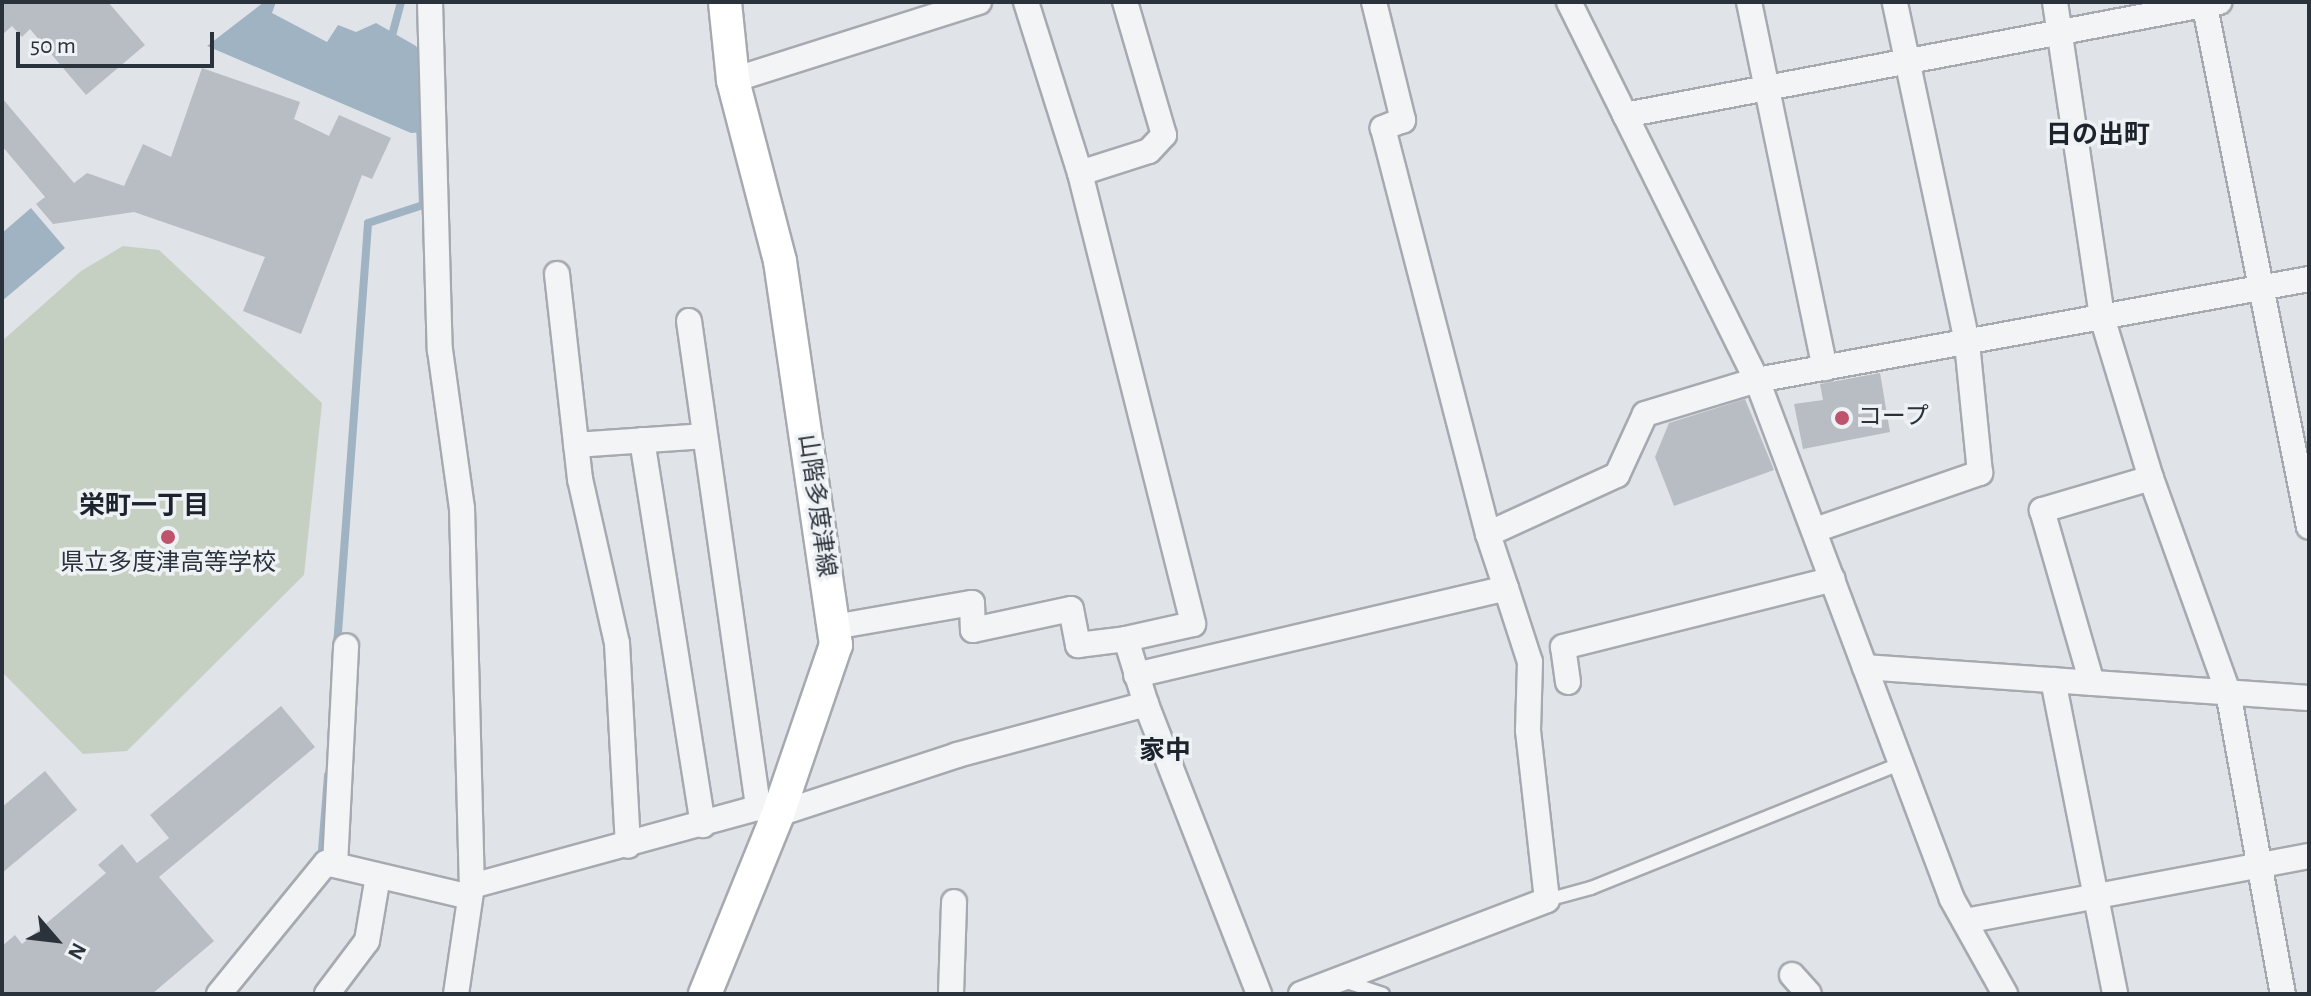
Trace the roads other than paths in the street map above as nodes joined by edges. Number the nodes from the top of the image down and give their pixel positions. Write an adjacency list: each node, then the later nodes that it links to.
1 (430, 2): 54 (street)
2 (725, 2): 14 (main road, 山階多度津線)
3 (979, 2): 14 (street)
4 (1026, 2): 17 (street)
5 (1125, 2): 17 (street)
6 (1374, 2): 32 (street)
7 (1569, 2): 16 (street)
8 (1749, 2): 15 (street)
9 (1895, 2): 13 (street)
10 (2055, 2): 12 (street)
11 (2209, 3): 12 (street); 20 (street)
12 (2061, 32): 13 (street); 21 (street)
13 (1908, 62): 15 (street); 23 (street)
14 (733, 80): 35 (main road, 山階多度津線)
15 (1767, 89): 16 (street); 24 (street)
16 (1625, 115): 25 (street)
17 (1080, 173): 36 (street)
18 (557, 274): 28 (street)
19 (2309, 279): 20 (street)
20 (2262, 288): 21 (street); 30 (street)
21 (2102, 317): 23 (street); 29 (street)
22 (689, 321): 26 (street)
23 (1967, 342): 24 (street); 31 (street)
24 (1825, 368): 25 (street)
25 (1757, 380): 31 (street); 32 (street)
26 (705, 436): 27 (street); 47 (street)
27 (642, 440): 28 (street); 48 (street)
28 (576, 445): 49 (street)
29 (2151, 478): 42 (street); 43 (street)
30 (2309, 527)
31 (1815, 530): 33 (street)
32 (1488, 534): 34 (street)
33 (1833, 579): 38 (street); 41 (street)
34 (1506, 588): 39 (street); 56 (street)
35 (834, 627): 36 (street); 47 (main road, 山階多度津線)
36 (1126, 639): 39 (street)
37 (346, 646): 51 (street)
38 (1865, 667): 40 (street); 46 (street)
39 (1136, 675): 45 (street)
40 (2053, 680): 42 (street); 55 (street)
41 (1568, 682)
42 (2092, 683): 43 (street)
43 (2228, 692): 44 (street); 52 (street)
44 (2309, 698)
45 (1146, 704): 47 (street); 66 (street)
46 (1899, 764): 56 (lane); 58 (street)
47 (768, 811): 48 (street); 64 (main road, 山階多度津線)
48 (703, 825): 49 (street)
49 (628, 846): 54 (street)
50 (2309, 856): 52 (street)
51 (335, 865): 53 (street); 61 (street)
52 (2260, 866): 55 (street); 72 (street)
53 (378, 876): 54 (street); 62 (street)
54 (471, 892): 63 (street)
55 (2096, 897): 58 (street); 71 (street)
56 (1547, 900): 60 (street)
57 (954, 902): 65 (street)
58 (1965, 921): 70 (street)
59 (1792, 975): 69 (street)
60 (1339, 979): 67 (street); 68 (lane)
61 (219, 994)
62 (327, 994)
63 (456, 994)
64 (705, 994)
65 (951, 994)
66 (1259, 994)
67 (1301, 994)
68 (1383, 994)
69 (1809, 994)
70 (2005, 994)
71 (2115, 994)
72 (2283, 994)

